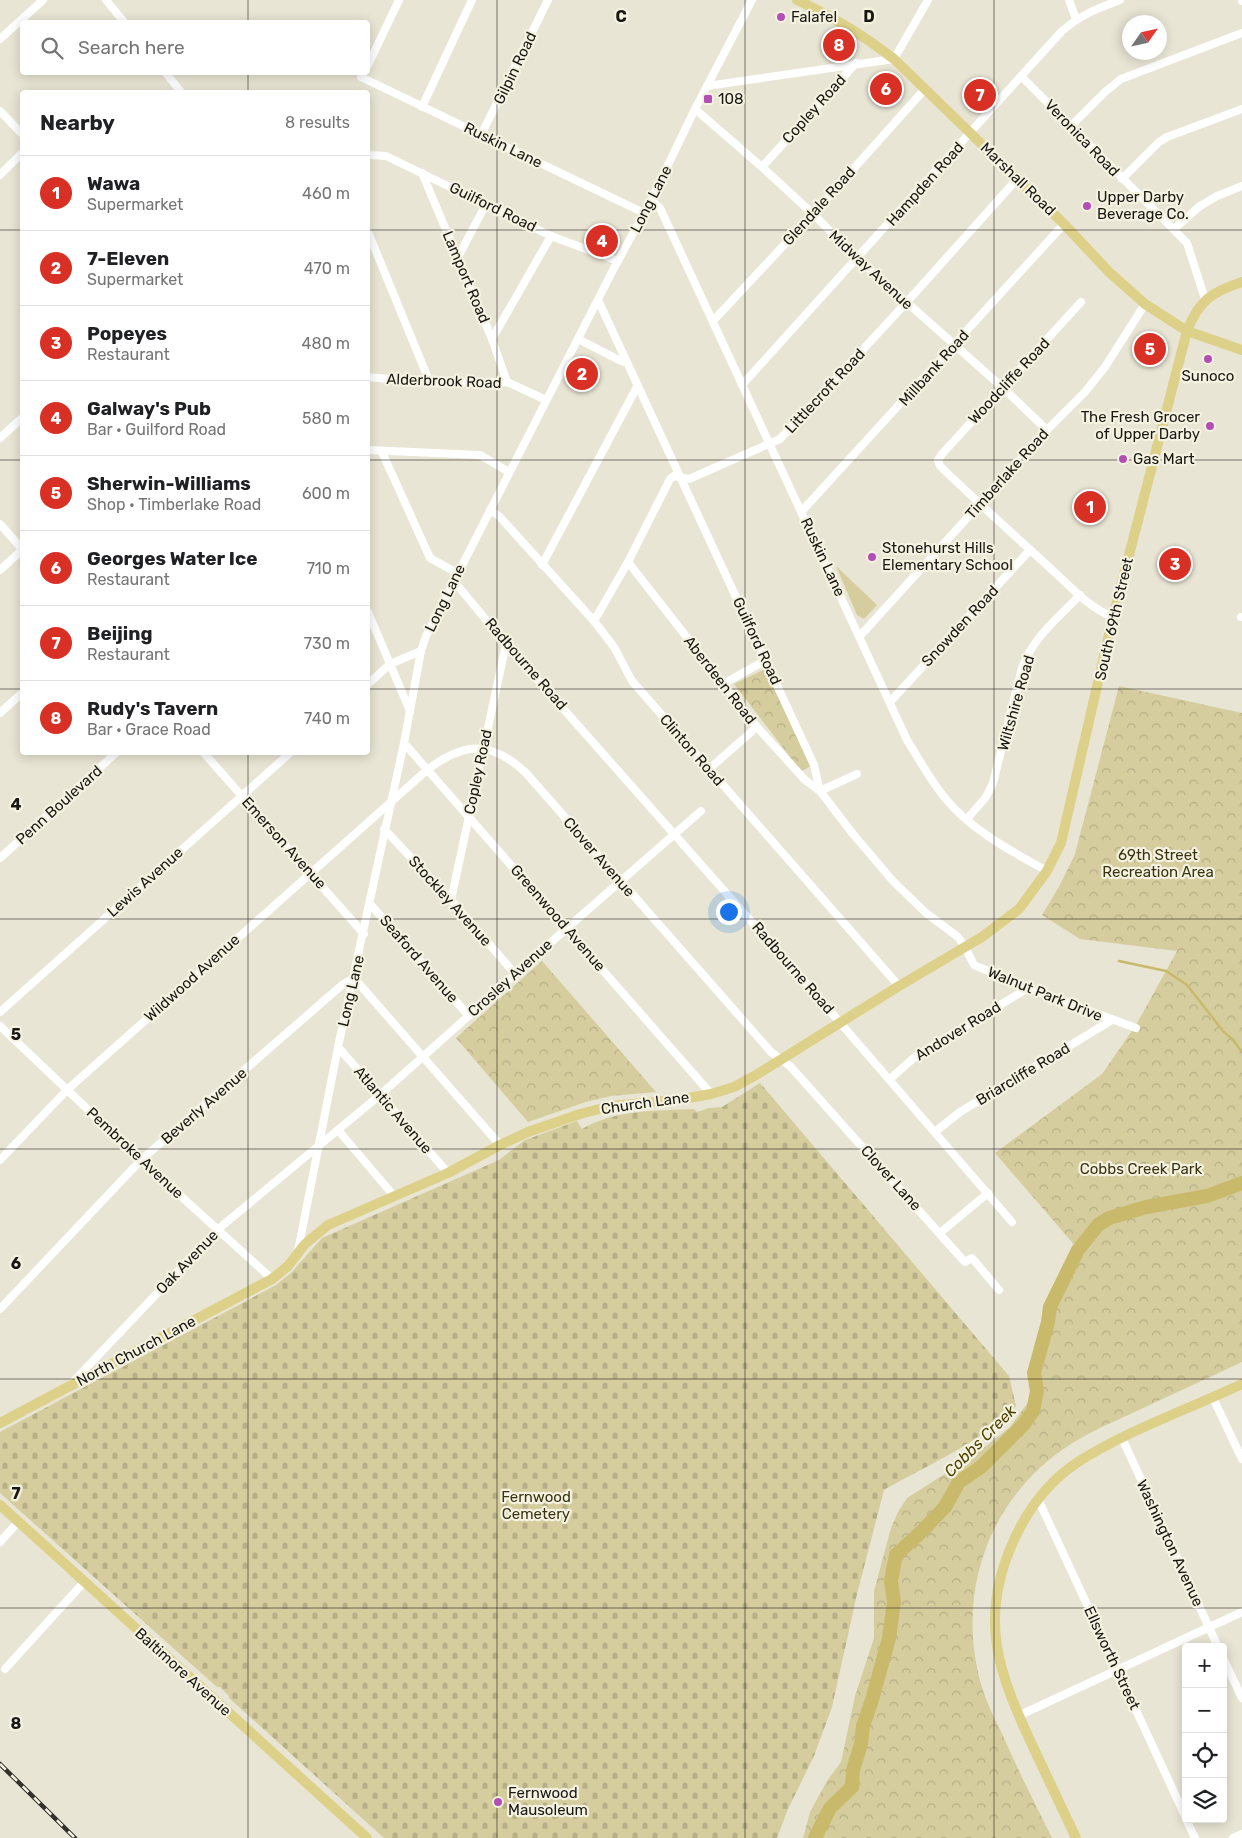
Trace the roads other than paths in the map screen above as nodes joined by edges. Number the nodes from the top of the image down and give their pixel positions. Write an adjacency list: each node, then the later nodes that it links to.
1 (43, 0): 12 (street)
2 (106, 0): 13 (street)
3 (399, 0): 20 (street)
4 (472, 0): 28 (street)
5 (548, 0): 35 (street, Gilpin Road)
6 (752, 0): 25 (street, Long Lane)
7 (797, 0): 19 (main road, Marshall Road)
8 (928, 0): 19 (street)
9 (1069, 0): 11 (street)
10 (1120, 0): 11 (street, Hampden Road)
11 (1076, 19): 24 (street, Hampden Road)
12 (21, 20)
13 (122, 20)
14 (20, 21): 16 (street)
15 (0, 26): 16 (street)
16 (6, 33): 18 (street)
17 (1242, 33): 32 (street)
18 (0, 38)
19 (894, 59): 21 (street, Copley Road); 27 (main road, Marshall Road)
20 (370, 61)
21 (856, 63): 25 (street); 38 (street, Copley Road)
22 (167, 75): 26 (street)
23 (363, 75): 28 (street, Ruskin Lane)
24 (1021, 76): 32 (street, Veronica Road); 34 (street, Hampden Road)
25 (707, 86): 29 (street, Long Lane)
26 (179, 90)
27 (924, 90): 34 (main road, Marshall Road); 47 (street, Glendale Road)
28 (422, 107): 35 (street, Ruskin Lane)
29 (695, 109): 38 (street, Midway Avenue); 44 (street, Long Lane)
30 (1242, 109): 42 (street)
31 (0, 110): 33 (street)
32 (1072, 126): 42 (street, Veronica Road)
33 (20, 132)
34 (971, 133): 41 (main road, Marshall Road); 53 (street, Hampden Road)
35 (481, 135): 46 (street, Ruskin Lane)
36 (20, 155): 40 (street)
37 (370, 155): 39 (street, Guilford Road)
38 (762, 168): 47 (street, Midway Avenue)
39 (422, 173): 45 (street, Guilford Road); 52 (street, Lamport Road)
40 (0, 175)
41 (1018, 178): 48 (main road, Marshall Road); 58 (street, Littlecroft Road)
42 (1122, 179): 49 (street, Veronica Road)
43 (1242, 186): 49 (street)
44 (652, 200): 46 (street, Long Lane); 61 (street, Ruskin Lane)
45 (486, 204): 50 (street, Guilford Road); 52 (street)
46 (644, 213): 54 (street, Long Lane)
47 (813, 214): 53 (street, Midway Avenue); 61 (street, Glendale Road)
48 (1064, 224): 59 (main road, Marshall Road); 65 (street, Millbank Road)
49 (1174, 229): 56 (street, Veronica Road)
50 (551, 236): 54 (street, Guilford Road); 63 (street)
51 (370, 237): 69 (street)
52 (458, 258): 63 (street, Lamport Road)
53 (858, 259): 58 (street, Midway Avenue); 72 (street, Hampden Road)
54 (618, 261): 57 (street, Long Lane)
55 (1242, 282): 56 (main road, South 69th Street)
56 (1205, 299): 62 (main road, South 69th Street)
57 (598, 300): 64 (street, Long Lane); 67 (street, Guilford Road)
58 (906, 303): 65 (street, Midway Avenue); 78 (street, Littlecroft Road)
59 (1144, 304): 62 (main road, Marshall Road); 76 (street, Timberlake Road)
60 (1078, 305): 73 (street, Woodcliffe Road)
61 (713, 321): 72 (street, Ruskin Lane)
62 (1187, 330): 66 (main road, Marshall Road); 97 (main road, South 69th Street)
63 (492, 339): 70 (street, Lamport Road)
64 (578, 339): 67 (street); 74 (street, Long Lane)
65 (954, 346): 73 (street, Midway Avenue); 85 (street, Millbank Road)
66 (1242, 350)
67 (628, 363): 71 (street, Guilford Road)
68 (370, 377): 69 (street, Alderbrook Road)
69 (430, 382): 70 (street, Alderbrook Road)
70 (507, 382): 74 (street, Alderbrook Road)
71 (638, 385): 82 (street, Guilford Road); 91 (street)
72 (742, 386): 78 (street, Ruskin Lane)
73 (1002, 387): 76 (street, Midway Avenue); 83 (street, Woodcliffe Road)
74 (546, 400): 81 (street, Long Lane)
75 (20, 420): 77 (street)
76 (1048, 430): 83 (street, Timberlake Road)
77 (0, 438)
78 (769, 443): 82 (street, Littlecroft Road); 85 (street, Ruskin Lane)
79 (370, 450): 80 (street)
80 (382, 452): 81 (street); 93 (street)
81 (509, 472): 84 (street, Long Lane)
82 (679, 476): 90 (street); 102 (street, Guilford Road)
83 (980, 505): 88 (street); 99 (street, Timberlake Road)
84 (490, 510): 91 (street, Clinton Road); 93 (street, Long Lane)
85 (802, 511): 99 (street, Ruskin Lane)
86 (0, 524): 87 (street)
87 (20, 548)
88 (1030, 550): 95 (street); 107 (street, Snowden Road)
89 (20, 552): 92 (street)
90 (628, 562): 98 (street); 105 (street, Aberdeen Road)
91 (542, 565): 98 (street, Clinton Road)
92 (0, 570)
93 (457, 573): 94 (street, Long Lane)
94 (452, 582): 100 (street, Radbourne Road); 101 (street, Long Lane)
95 (1080, 595): 97 (street); 124 (street, Wiltshire Road)
96 (370, 617): 103 (street)
97 (1113, 618): 128 (main road, South 69th Street)
98 (594, 621): 116 (street, Clinton Road)
99 (860, 636): 107 (street, Ruskin Lane)
100 (506, 644): 112 (street, Copley Road); 126 (street, Radbourne Road)
101 (421, 651): 103 (street); 108 (street, Long Lane)
102 (766, 660): 105 (street); 119 (street, Guilford Road)
103 (390, 664): 104 (street); 108 (street)
104 (370, 682)
105 (723, 684): 110 (street, Aberdeen Road)
106 (20, 695): 109 (street)
107 (890, 702): 124 (street, Ruskin Lane)
108 (410, 711): 111 (street, Long Lane)
109 (0, 713)
110 (757, 727): 116 (street); 119 (street, Aberdeen Road)
111 (404, 743): 117 (street, Greenwood Avenue); 121 (street, Long Lane)
112 (482, 748): 117 (street); 123 (street, Copley Road); 130 (street, Clover Avenue)
113 (114, 755): 127 (street, Penn Boulevard)
114 (206, 755): 120 (street, Emerson Avenue)
115 (288, 755): 120 (street, Lewis Avenue)
116 (709, 769): 138 (street, Clinton Road)
117 (427, 770): 121 (street); 123 (street, Greenwood Avenue)
118 (857, 774): 119 (street)
119 (820, 791): 135 (street, Guilford Road)
120 (242, 796): 129 (street, Emerson Avenue); 140 (street, Lewis Avenue)
121 (390, 802): 125 (street, Long Lane); 129 (street, Wildwood Avenue)
122 (701, 811): 126 (street, Crosley Avenue)
123 (468, 816): 131 (street, Copley Road); 133 (street, Greenwood Avenue)
124 (967, 819): 128 (street, Ruskin Lane)
125 (384, 829): 131 (street, Stockley Avenue); 132 (street, Long Lane)
126 (675, 834): 130 (street, Crosley Avenue); 143 (street, Radbourne Road)
127 (0, 858)
128 (1047, 871): 135 (main road, South 69th Street)
129 (310, 872): 134 (street, Emerson Avenue); 150 (street, Wildwood Avenue)
130 (621, 881): 133 (street, Crosley Avenue); 148 (street, Clover Avenue)
131 (451, 900): 136 (street, Stockley Avenue)
132 (370, 904): 134 (street, Long Lane); 141 (street, Seaford Avenue)
133 (567, 928): 136 (street, Crosley Avenue); 151 (street, Greenwood Avenue)
134 (364, 934): 137 (street, Long Lane)
135 (966, 947): 138 (main road, Church Lane); 139 (street, Walnut Park Drive)
136 (515, 974): 141 (street, Crosley Avenue)
137 (354, 978): 146 (street, Long Lane); 147 (street); 158 (street, Beverly Avenue)
138 (899, 986): 143 (main road, Church Lane)
139 (1028, 988): 142 (street, Walnut Park Drive); 149 (street, Andover Road)
140 (0, 1012)
141 (468, 1015): 147 (street, Crosley Avenue)
142 (1112, 1020): 145 (street, Walnut Park Drive); 154 (street, Briarcliffe Road)
143 (841, 1022): 148 (main road, Church Lane); 149 (street, Radbourne Road)
144 (0, 1026): 150 (street, Pembroke Avenue)
145 (1136, 1028)
146 (338, 1047): 152 (street, Atlantic Avenue); 155 (street, Long Lane)
147 (423, 1056): 152 (street, Crosley Avenue); 156 (street)
148 (780, 1059): 151 (main road, Church Lane); 164 (street, Clover Lane)
149 (890, 1079): 154 (street, Radbourne Road)
150 (68, 1089): 157 (street, Wildwood Avenue); 158 (street, Pembroke Avenue)
151 (711, 1094): 156 (main road, Church Lane)
152 (380, 1095): 153 (street, Crosley Avenue); 159 (street, Atlantic Avenue)
153 (338, 1130): 155 (street, Crosley Avenue); 161 (street)
154 (936, 1131): 160 (street, Radbourne Road)
155 (319, 1145): 163 (street, Oak Avenue); 165 (street, Long Lane)
156 (500, 1145): 159 (main road, Church Lane)
157 (0, 1160)
158 (141, 1160): 163 (street, Pembroke Avenue); 168 (street, Beverly Avenue)
159 (448, 1173): 161 (main road, Church Lane)
160 (988, 1193): 162 (street, Radbourne Road); 164 (street)
161 (394, 1196): 165 (main road, Church Lane)
162 (1012, 1222)
163 (217, 1230): 166 (street, Pembroke Avenue); 170 (street, Oak Avenue)
164 (940, 1233): 167 (street, Clover Lane)
165 (298, 1253): 166 (main road, Church Lane)
166 (272, 1279): 170 (main road, North Church Lane)
167 (1000, 1290)
168 (0, 1309)
169 (1242, 1384): 171 (main road)
170 (66, 1389): 172 (main road, North Church Lane)
171 (1213, 1398): 173 (main road); 174 (street)
172 (0, 1424)
173 (1122, 1438): 175 (main road); 181 (street, Washington Avenue)
174 (1242, 1459)
175 (1038, 1499): 185 (street, Ellsworth Street); 187 (main road)
176 (0, 1505): 177 (main road, Baltimore Avenue)
177 (18, 1522): 178 (street); 179 (main road, Baltimore Avenue)
178 (0, 1542)
179 (84, 1582): 184 (street); 191 (main road, Baltimore Avenue)
180 (1242, 1612): 181 (street)
181 (1209, 1628): 182 (street, Washington Avenue); 185 (street)
182 (1216, 1643)
183 (1227, 1666): 186 (street)
184 (5, 1669)
185 (1118, 1670): 187 (street); 188 (street, Ellsworth Street)
186 (1242, 1698)
187 (1018, 1716): 192 (main road)
188 (1182, 1810)
189 (1188, 1823): 193 (street, Ellsworth Street)
190 (1242, 1834): 194 (street)
191 (367, 1838)
192 (1076, 1838)
193 (1195, 1838)
194 (1233, 1838)

